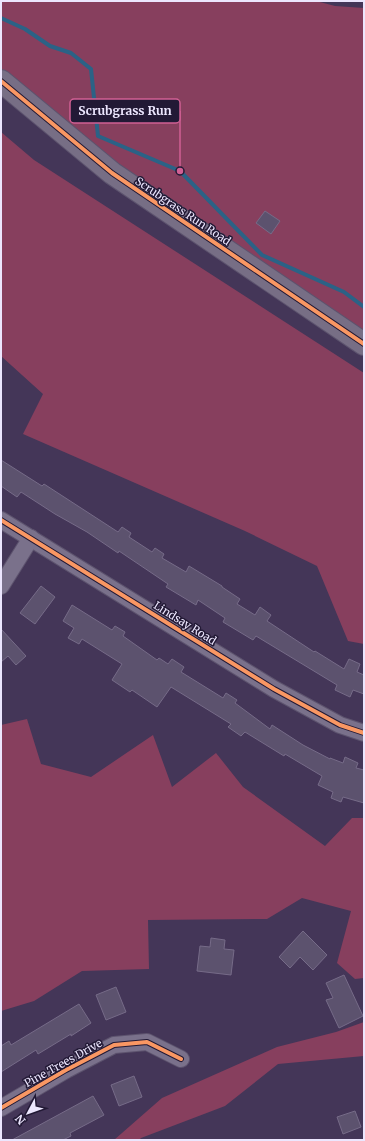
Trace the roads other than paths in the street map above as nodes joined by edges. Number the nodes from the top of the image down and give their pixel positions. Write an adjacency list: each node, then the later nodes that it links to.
1 (1, 81): 2 (street, Scrubgrass Run Road)
2 (364, 344)
3 (1, 520): 4 (street, Lindsay Road)
4 (31, 538): 5 (street); 6 (street, Lindsay Road)
5 (1, 586)
6 (364, 733)
7 (181, 1059): 8 (street, Pine Trees Drive)
8 (1, 1108)

